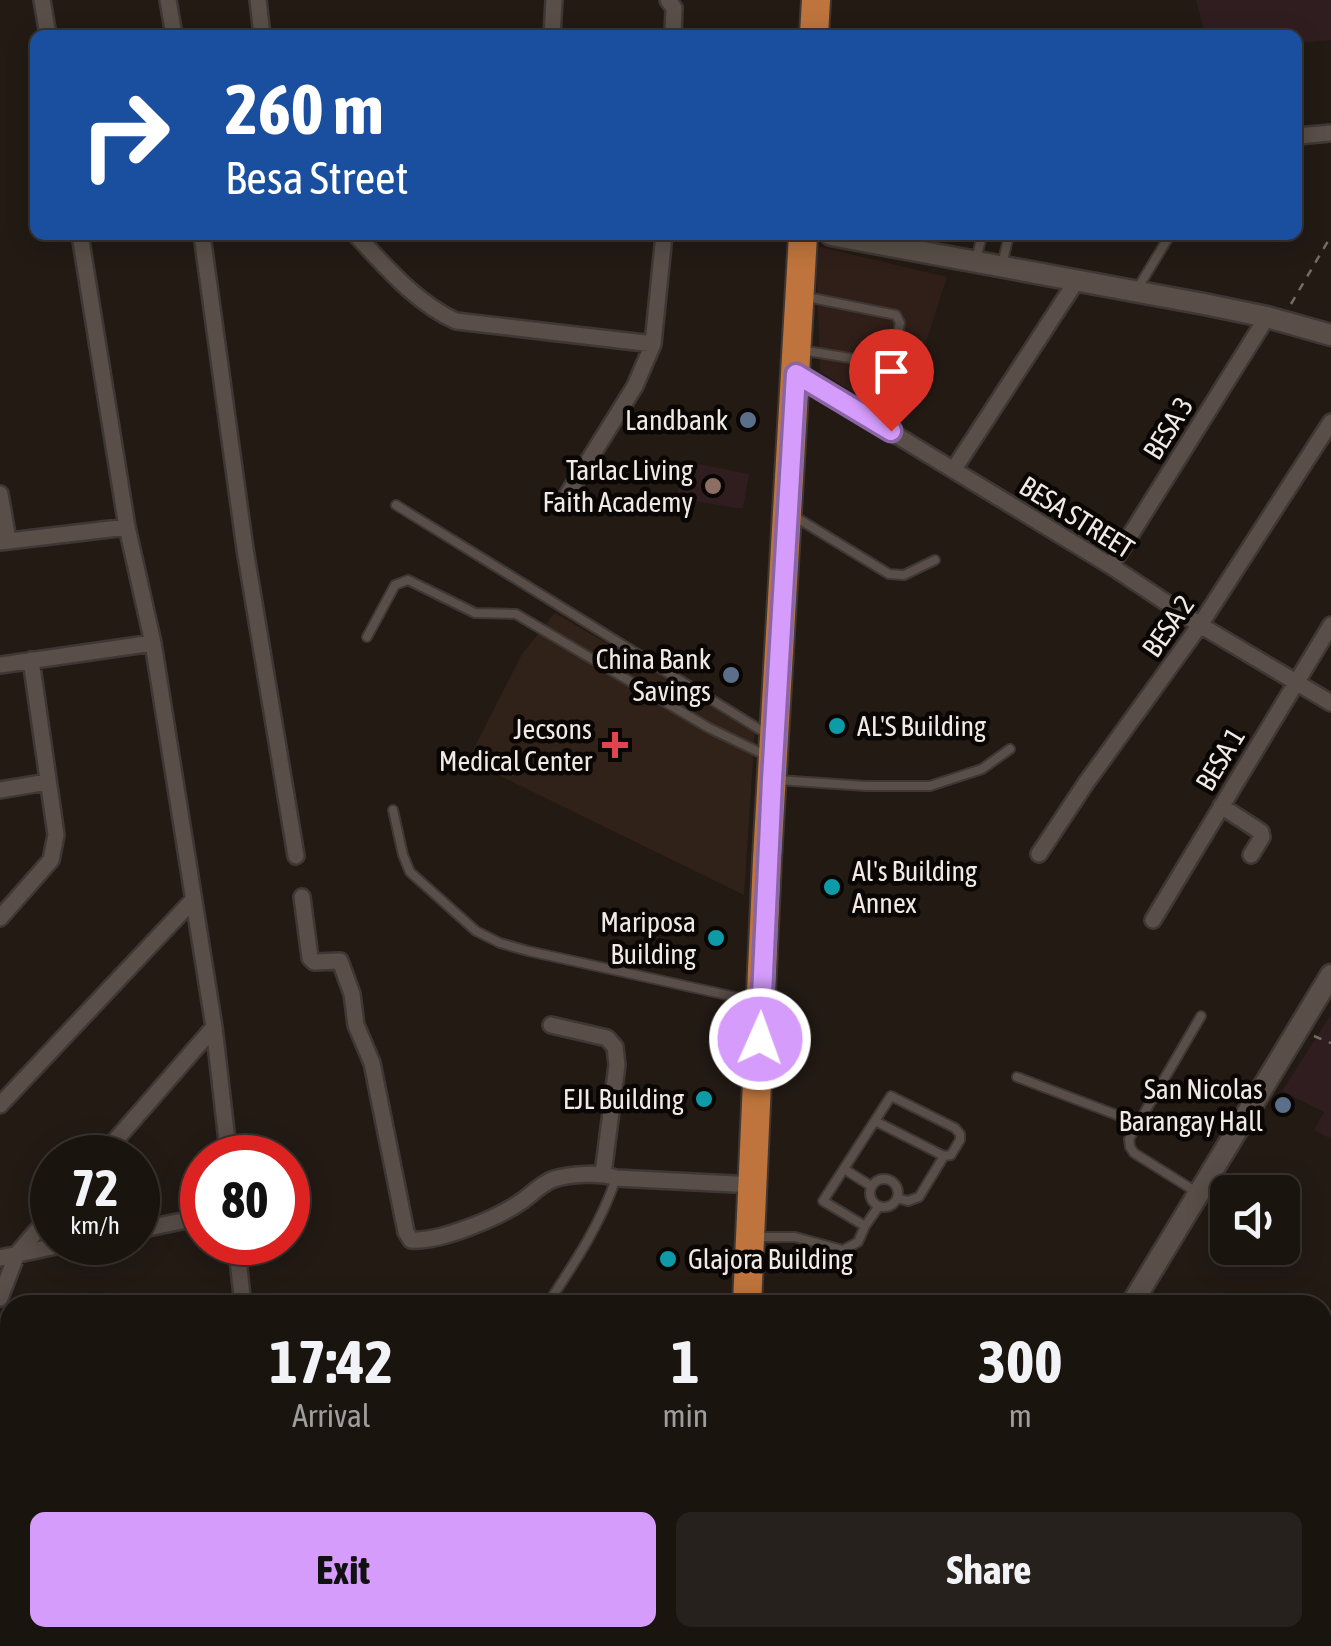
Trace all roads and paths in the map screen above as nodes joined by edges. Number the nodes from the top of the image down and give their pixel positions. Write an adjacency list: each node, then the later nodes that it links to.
1 (42, 0): 7 (street)
2 (168, 0): 8 (street)
3 (258, 0): 9 (street)
4 (554, 0): 10 (street)
5 (668, 0): 11 (street)
6 (816, 0): 12 (highway)
7 (47, 30)
8 (173, 30)
9 (261, 30)
10 (552, 30)
11 (673, 30)
12 (814, 30)
13 (1331, 133): 14 (street)
14 (1302, 136)
15 (1331, 236): 30 (path)
16 (81, 240): 42 (street)
17 (203, 240): 62 (street)
18 (361, 240): 33 (street)
19 (663, 240): 33 (street)
20 (803, 240): 29 (highway)
21 (890, 240): 25 (street)
22 (981, 240): 25 (lane)
23 (1008, 240): 26 (lane)
24 (1167, 240): 28 (lane)
25 (976, 262): 26 (street)
26 (1001, 266): 27 (street)
27 (1076, 280): 28 (street); 37 (street)
28 (1135, 291): 30 (street)
29 (800, 296): 31 (lane); 35 (highway)
30 (1274, 319): 32 (street); 45 (street, BESA 3)
31 (898, 333)
32 (1331, 336)
33 (653, 344): 39 (street)
34 (892, 358): 35 (lane)
35 (796, 361): 37 (street, BESA STREET); 41 (highway)
36 (1331, 422): 47 (street, BESA 2)
37 (954, 469): 45 (street, BESA STREET)
38 (0, 494): 43 (street)
39 (566, 497)
40 (396, 506): 55 (lane)
41 (788, 513): 44 (lane); 55 (highway)
42 (127, 528): 43 (street); 49 (street)
43 (4, 541)
44 (936, 560)
45 (1111, 566): 47 (street, BESA STREET)
46 (1331, 624): 52 (street, BESA 1)
47 (1200, 625): 52 (street, BESA STREET); 60 (street, BESA 2)
48 (367, 638): 55 (lane)
49 (154, 643): 50 (street); 64 (street)
50 (31, 660): 51 (street); 56 (street)
51 (0, 665)
52 (1297, 682): 53 (street, BESA STREET); 58 (street, BESA 1)
53 (1331, 703)
54 (1010, 750): 55 (lane)
55 (773, 759): 68 (highway)
56 (47, 782): 57 (street); 65 (street)
57 (0, 790)
58 (1221, 806): 61 (street); 66 (street, BESA 1)
59 (393, 810): 68 (lane)
60 (1039, 854)
61 (1251, 855)
62 (296, 856)
63 (302, 897): 80 (street)
64 (193, 900): 71 (street); 73 (street)
65 (0, 918)
66 (1153, 920)
67 (1331, 975): 83 (street)
68 (761, 1002): 81 (highway)
69 (1201, 1016): 75 (lane)
70 (551, 1025): 80 (street)
71 (214, 1027): 76 (street); 77 (street)
72 (1017, 1077): 75 (lane)
73 (0, 1105)
74 (875, 1121): 78 (lane); 78 (lane); 79 (lane)
75 (1138, 1123): 83 (lane)
76 (120, 1135)
77 (226, 1135)
78 (944, 1156): 84 (lane)
79 (844, 1169): 82 (lane); 86 (lane)
80 (610, 1176): 81 (street); 93 (lane)
81 (754, 1185): 88 (highway)
82 (871, 1186): 84 (lane); 85 (lane)
83 (1198, 1192): 95 (street)
84 (897, 1198): 85 (lane)
85 (878, 1206): 86 (lane)
86 (865, 1226): 88 (lane)
87 (30, 1234): 89 (street)
88 (751, 1237): 94 (highway)
89 (8, 1256): 91 (street)
90 (239, 1265): 92 (street)
91 (1, 1295)
92 (242, 1295)
93 (553, 1295)
94 (748, 1295)
95 (1136, 1295)

